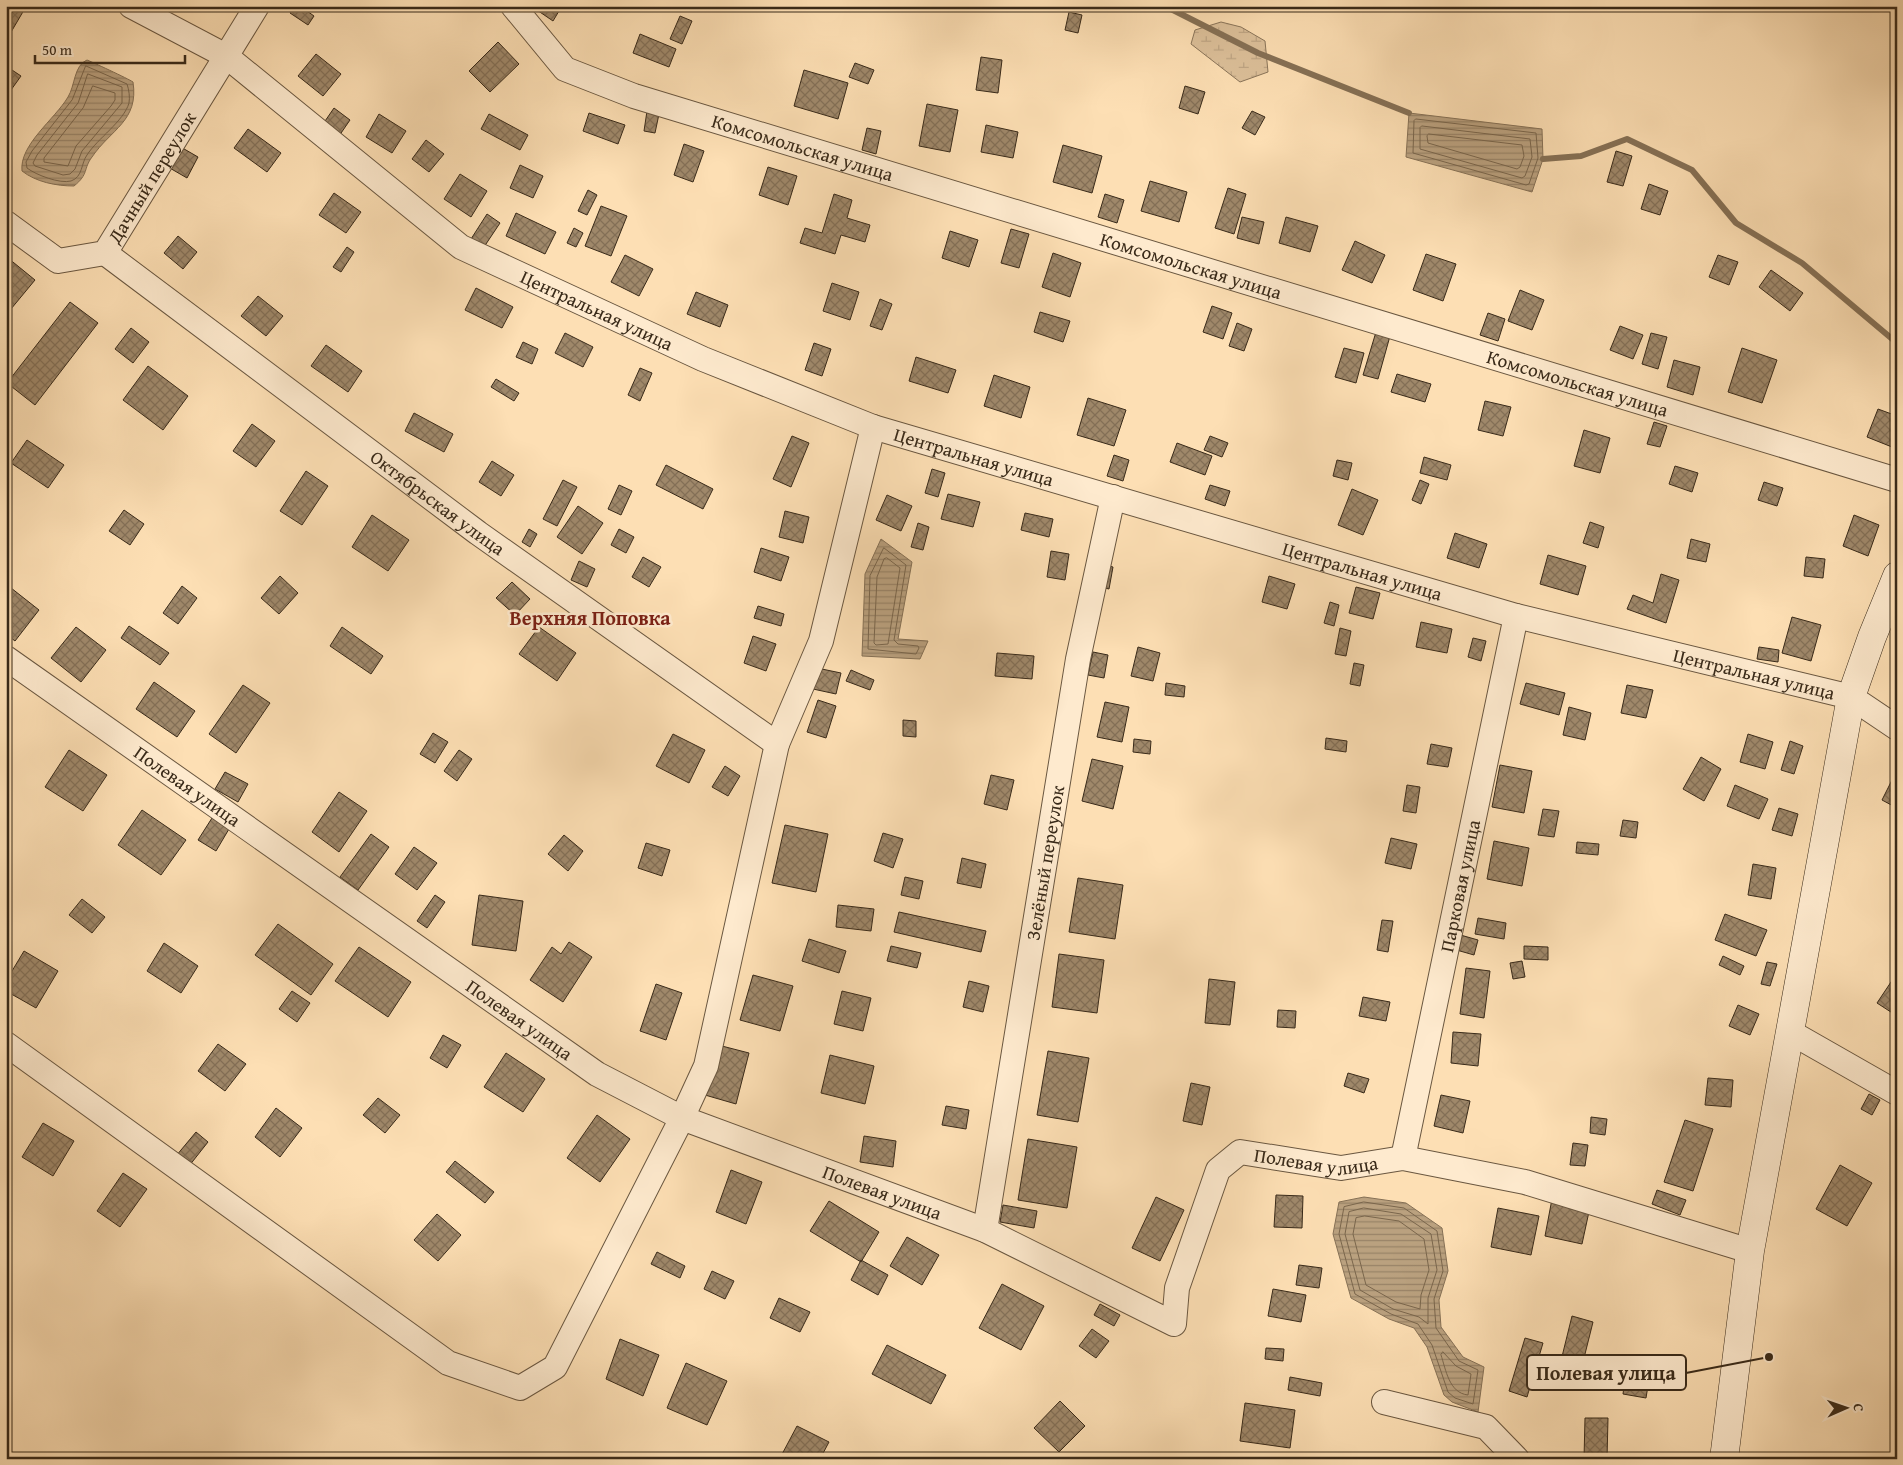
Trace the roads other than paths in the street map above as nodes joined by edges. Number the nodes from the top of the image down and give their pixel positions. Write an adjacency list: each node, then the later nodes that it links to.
1 (131, 6): 4 (street, Центральная улица)
2 (257, 6): 4 (street)
3 (513, 6): 8 (street, Комсомольская улица)
4 (226, 56): 6 (street, Дачный переулок); 7 (street, Центральная улица)
5 (6, 223): 6 (street, Дачный переулок)
6 (105, 253): 15 (street, Октябрьская улица)
7 (873, 427): 9 (street, Центральная улица); 15 (street)
8 (1897, 480)
9 (1113, 497): 11 (street, Центральная улица); 21 (street, Зелёный переулок)
10 (1897, 576): 13 (street)
11 (1516, 616): 13 (street, Центральная улица); 20 (street, Парковая улица)
12 (6, 658): 19 (street, Полевая улица)
13 (1851, 697): 14 (street, Центральная улица); 16 (street)
14 (1897, 728)
15 (777, 744): 19 (street)
16 (1790, 1032): 18 (street); 22 (street)
17 (6, 1044): 19 (street)
18 (1897, 1093)
19 (682, 1118): 21 (street, Полевая улица)
20 (1402, 1158): 21 (street, Полевая улица); 22 (street, Полевая улица)
21 (985, 1230)
22 (1750, 1251): 25 (street)
23 (1384, 1402): 24 (street)
24 (1517, 1459)
25 (1724, 1459)

